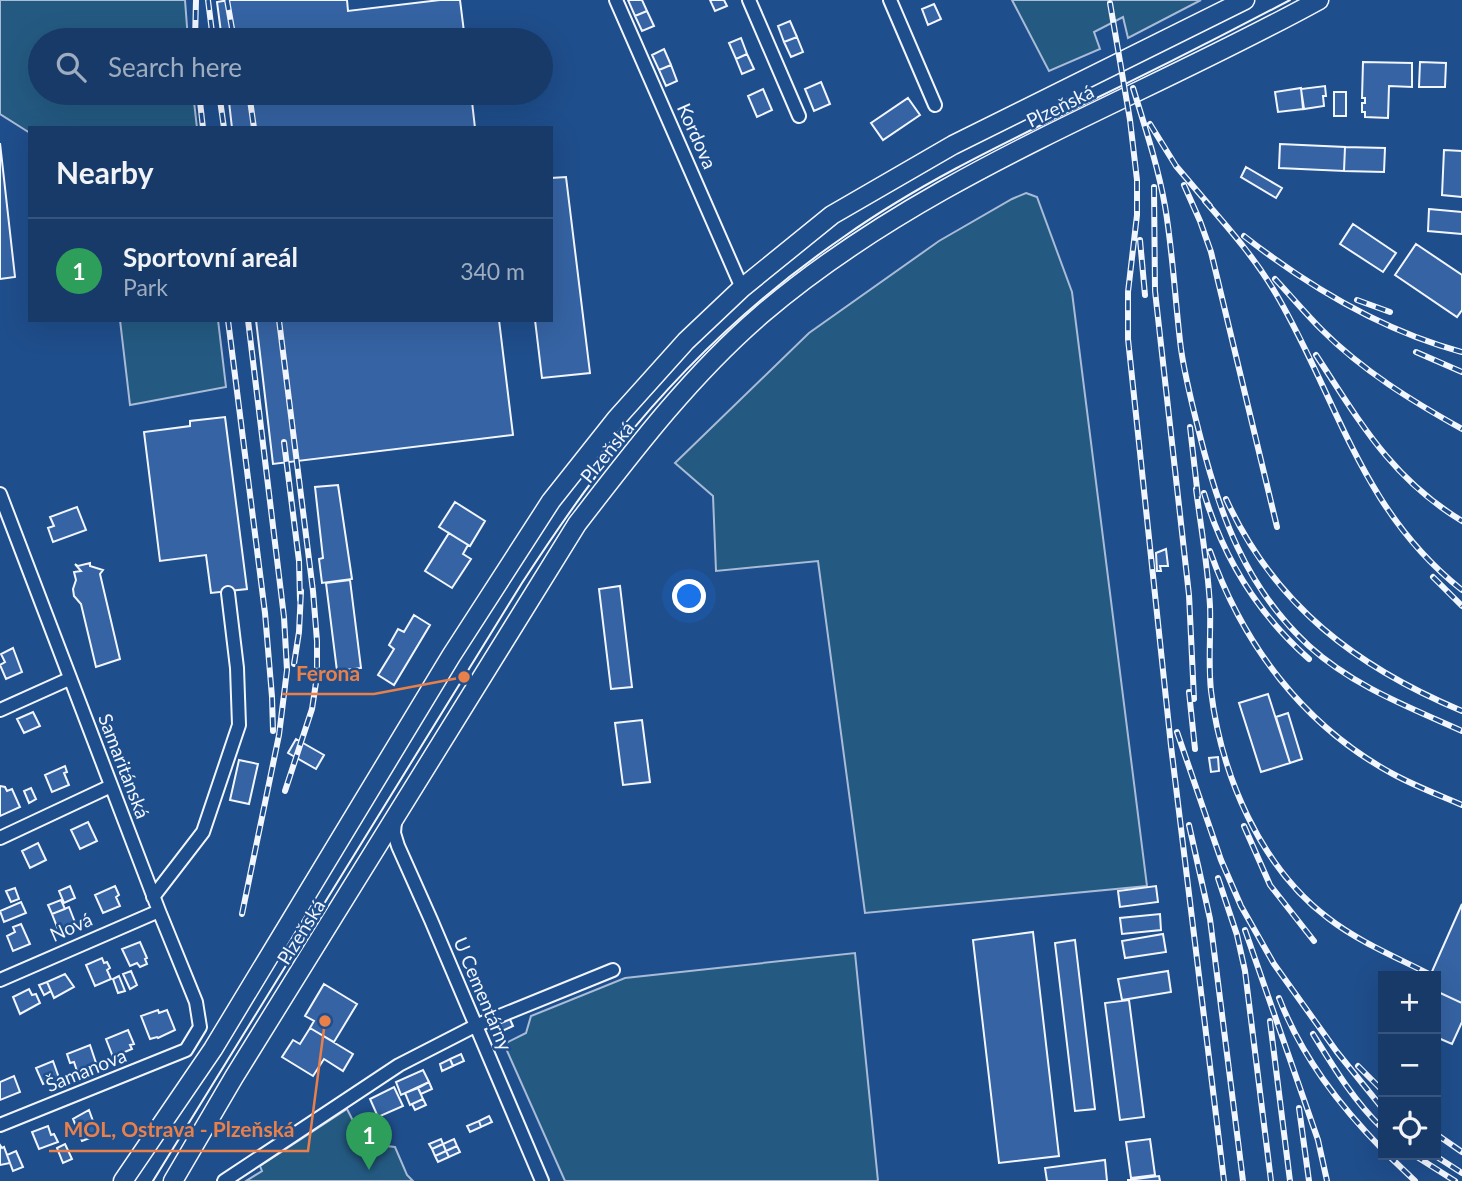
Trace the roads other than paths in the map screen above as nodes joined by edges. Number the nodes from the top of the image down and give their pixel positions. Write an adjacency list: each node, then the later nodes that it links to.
1 (616, 0): 9 (street, Kordova)
2 (749, 0): 8 (street)
3 (890, 0): 7 (street)
4 (1245, 0): 9 (main road, Plzeňská)
5 (1332, 0): 6 (street)
6 (1315, 2): 15 (main road, Plzeňská)
7 (935, 105)
8 (799, 116)
9 (742, 288): 24 (main road, Plzeňská)
10 (0, 494): 12 (street, Samaritánská)
11 (228, 593): 17 (street)
12 (69, 679): 13 (street); 14 (street, Samaritánská)
13 (0, 710)
14 (111, 786): 16 (street); 17 (street, Samaritánská)
15 (395, 821): 21 (street, U Cementárny); 25 (main road, Plzeňská)
16 (0, 838)
17 (153, 897): 18 (street, Samaritánská)
18 (159, 911): 20 (street, Nová); 22 (street, Samaritánská)
19 (613, 970): 21 (street)
20 (0, 980)
21 (475, 1026): 26 (street); 27 (street, U Cementárny)
22 (186, 1050): 23 (street, Šamanova)
23 (0, 1125)
24 (123, 1181)
25 (173, 1181)
26 (224, 1181)
27 (542, 1181)

